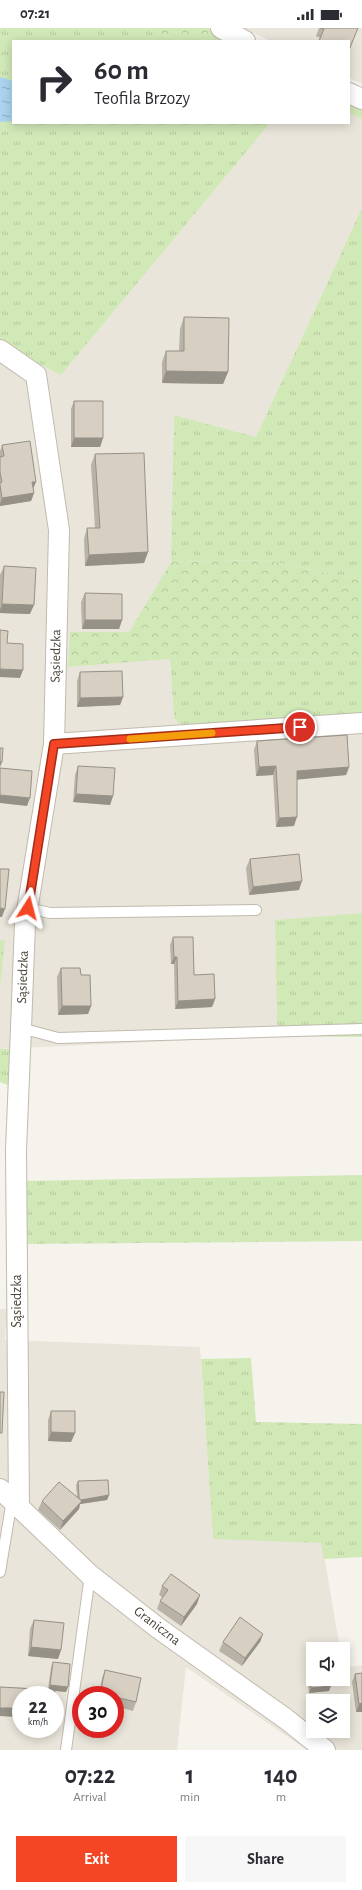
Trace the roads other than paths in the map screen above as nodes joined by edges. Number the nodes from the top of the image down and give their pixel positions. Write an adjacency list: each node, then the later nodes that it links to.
1 (221, 28): 2 (street)
2 (243, 40)
3 (350, 93): 4 (street)
4 (362, 99)
5 (0, 350): 7 (street, Sąsiedzka)
6 (362, 723): 7 (street)
7 (54, 744): 8 (street, Sąsiedzka)
8 (28, 908): 9 (lane); 10 (street, Sąsiedzka)
9 (256, 910)
10 (21, 1028): 11 (lane); 12 (street, Sąsiedzka)
11 (362, 1029)
12 (10, 1499): 13 (lane); 14 (street, Graniczna)
13 (0, 1572)
14 (90, 1576): 15 (lane); 16 (street, Graniczna)
15 (66, 1750)
16 (325, 1750)

